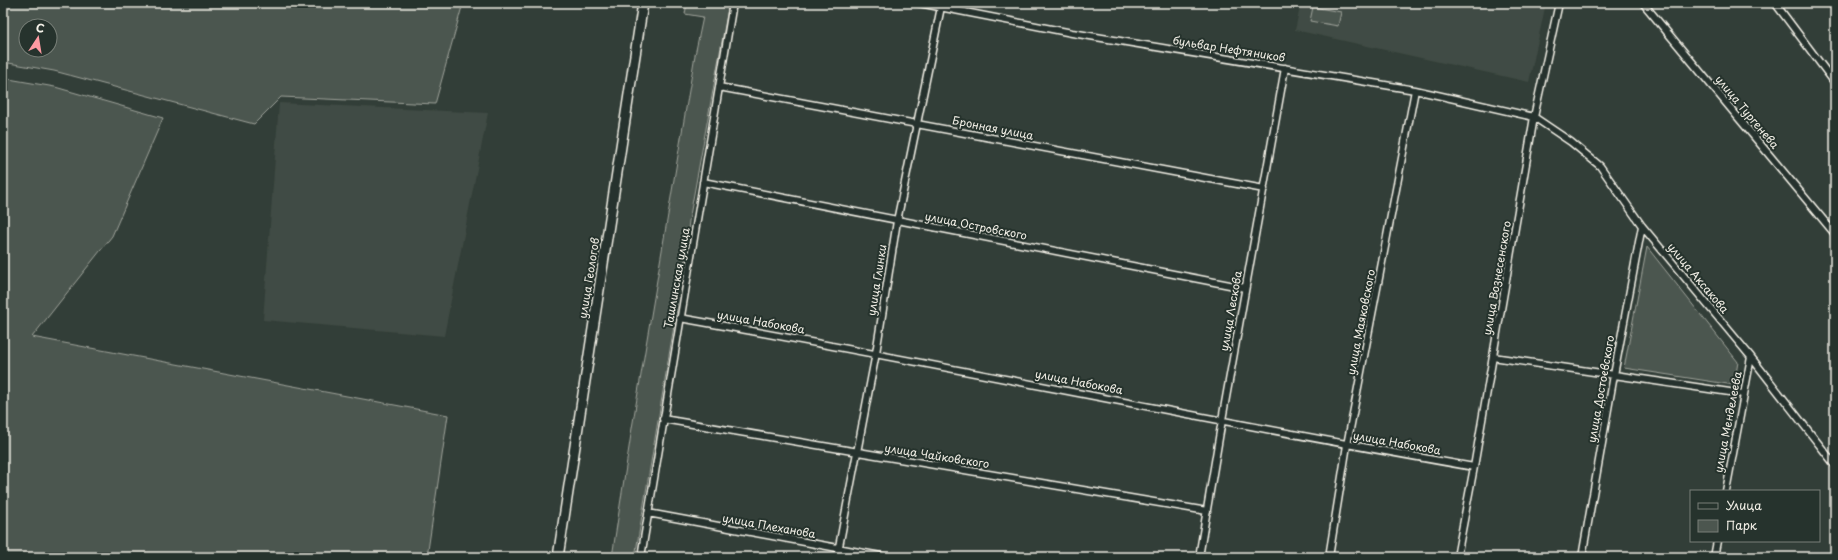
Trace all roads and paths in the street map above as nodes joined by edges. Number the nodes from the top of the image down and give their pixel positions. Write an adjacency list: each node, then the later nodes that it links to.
1 (643, 3): 37 (main road, улица Геологов)
2 (733, 3): 10 (street, Ташлинская улица)
3 (919, 3): 7 (street, бульвар Нефтяников)
4 (1559, 3): 12 (street, улица Вознесенского)
5 (1643, 3): 18 (street, улица Тургенева)
6 (1775, 3): 9 (street)
7 (941, 7): 8 (street, бульвар Нефтяников); 13 (street, улица Глинки)
8 (1285, 68): 11 (street, бульвар Нефтяников); 15 (street, улица Лескова)
9 (1835, 83)
10 (719, 87): 13 (street, Бронная улица); 14 (street, Ташлинская улица)
11 (1415, 90): 12 (street, бульвар Нефтяников); 28 (street, улица Маяковского)
12 (1534, 117): 17 (street, улица Аксакова); 22 (street, улица Вознесенского)
13 (916, 124): 15 (street, Бронная улица); 16 (street, улица Глинки)
14 (703, 182): 16 (street, улица Островского); 20 (street, Ташлинская улица)
15 (1264, 189): 19 (street, улица Лескова)
16 (897, 221): 19 (street, улица Островского); 21 (street, улица Глинки)
17 (1642, 226): 23 (street, улица Аксакова); 24 (street, улица Достоевского)
18 (1835, 234)
19 (1245, 288): 27 (street, улица Лескова)
20 (680, 318): 21 (street, улица Набокова); 26 (street, Ташлинская улица)
21 (876, 353): 27 (street, улица Набокова); 29 (street, улица Глинки)
22 (1493, 357): 24 (street); 31 (street, улица Вознесенского)
23 (1751, 357): 25 (street, улица Менделеева); 30 (street, улица Аксакова)
24 (1614, 375): 25 (street); 44 (street, улица Достоевского)
25 (1743, 394): 32 (street, улица Менделеева)
26 (664, 419): 29 (street, улица Чайковского); 34 (street, Ташлинская улица)
27 (1222, 420): 28 (street, улица Набокова); 33 (street, улица Лескова)
28 (1347, 445): 31 (street, улица Набокова); 42 (street, улица Маяковского)
29 (856, 453): 33 (street, улица Чайковского); 36 (street, улица Глинки)
30 (1835, 465)
31 (1474, 467): 43 (street, улица Вознесенского)
32 (1726, 490)
33 (1207, 511): 41 (street, улица Лескова)
34 (648, 513): 36 (street, улица Плеханова); 38 (street, Ташлинская улица)
35 (1717, 542): 45 (street)
36 (839, 549): 39 (street, улица Глинки); 40 (street, улица Плеханова)
37 (558, 557)
38 (641, 557)
39 (837, 557)
40 (886, 557)
41 (1199, 557)
42 (1329, 557)
43 (1457, 557)
44 (1582, 557)
45 (1714, 557)

